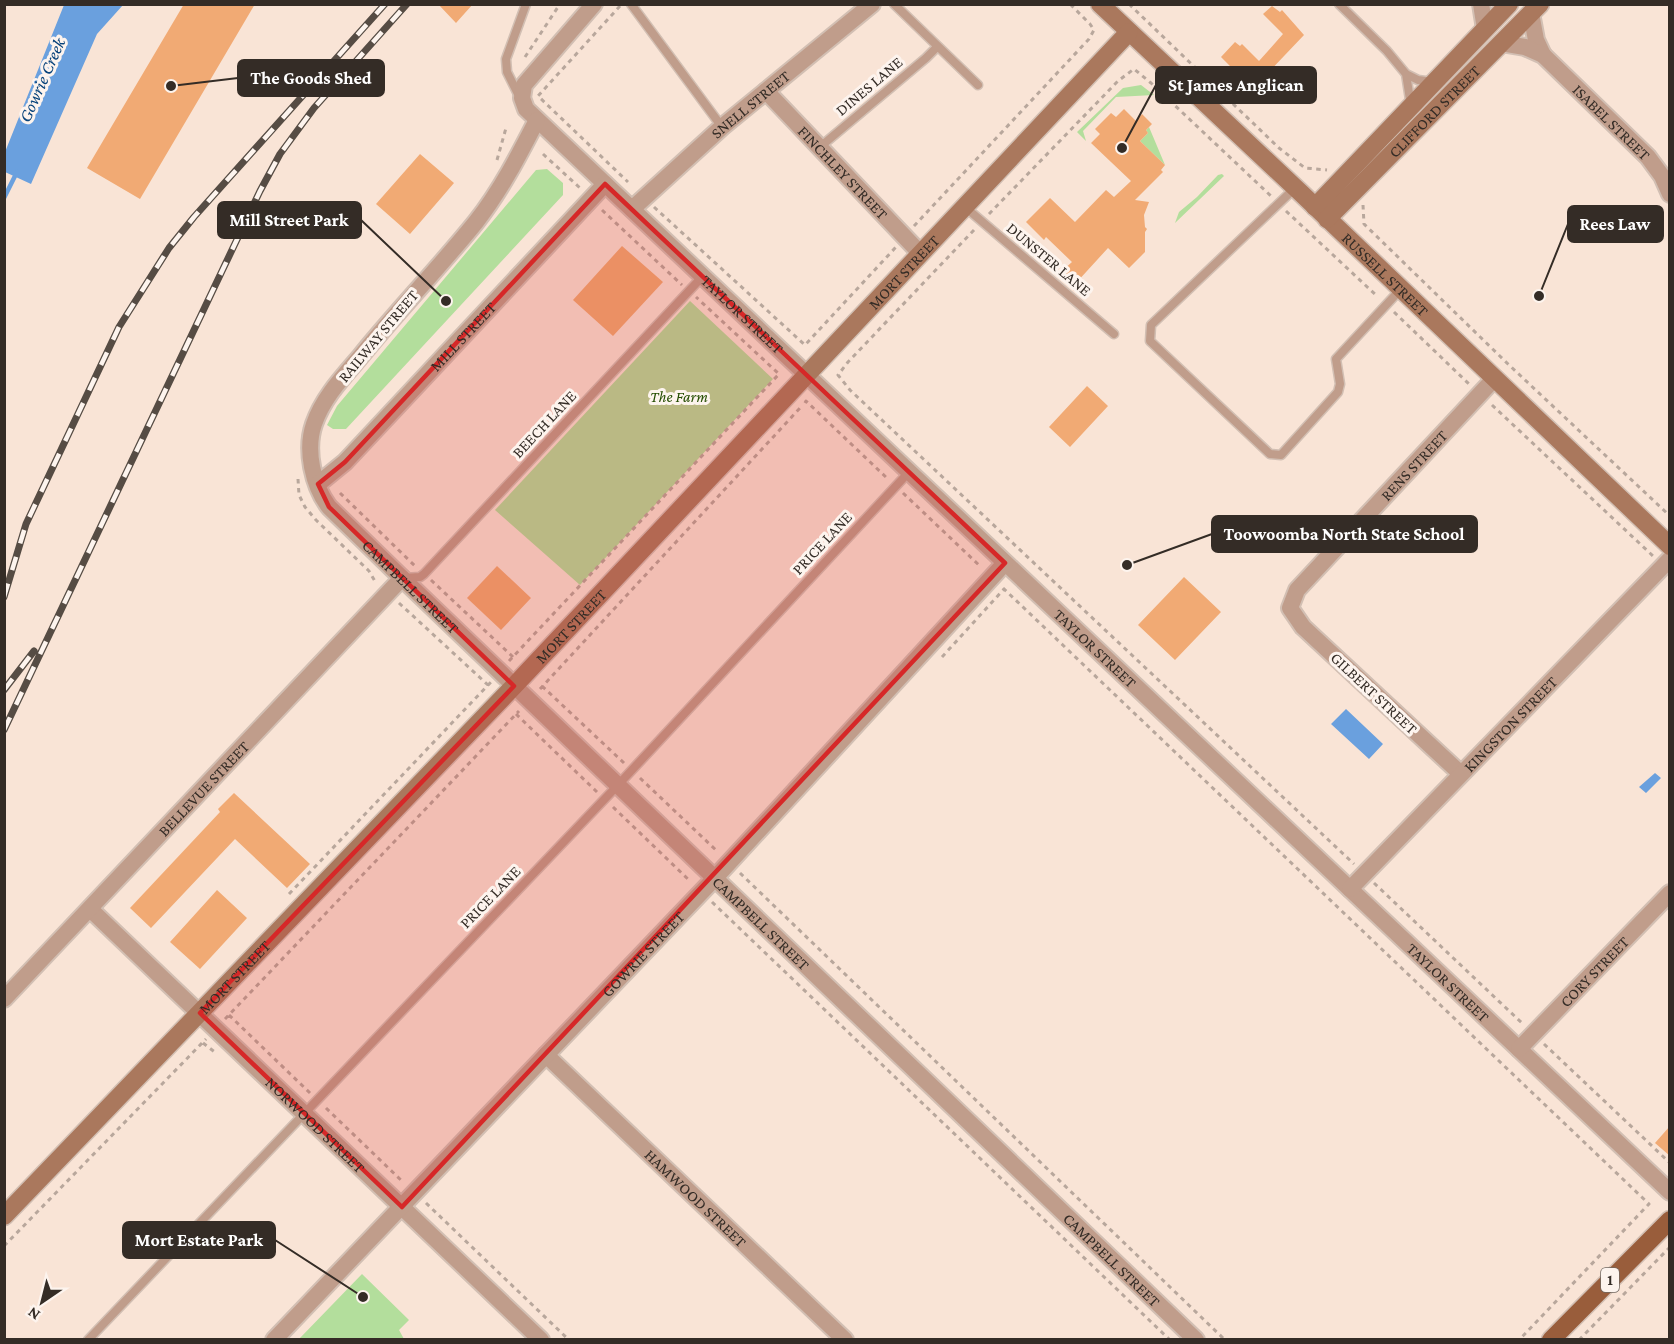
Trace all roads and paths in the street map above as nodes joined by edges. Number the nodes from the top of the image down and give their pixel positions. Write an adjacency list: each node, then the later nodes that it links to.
1 (526, 4): 25 (lane)
2 (560, 4): 20 (path)
3 (594, 4): 25 (street)
4 (621, 4): 35 (path)
5 (630, 4): 28 (lane)
6 (872, 4): 24 (street, SNELL STREET)
7 (894, 4): 18 (lane)
8 (1070, 4): 43 (path)
9 (1100, 4): 16 (street, RUSSELL STREET)
10 (1130, 4): 31 (path)
11 (1339, 4): 21 (lane)
12 (1481, 4): 15 (street)
13 (1509, 4): 15 (street, CLIFFORD STREET)
14 (1535, 9): 17 (street, CLIFFORD STREET); 19 (street, ISABEL STREET)
15 (1485, 29): 22 (street, CLIFFORD STREET)
16 (1129, 32): 33 (street, RUSSELL STREET); 38 (street, MORT STREET)
17 (1501, 43): 19 (street, ISABEL STREET); 41 (street, CLIFFORD STREET)
18 (937, 47): 23 (lane); 29 (lane, DINES LANE)
19 (1543, 55): 34 (street, ISABEL STREET)
20 (525, 57)
21 (1406, 74): 22 (lane); 26 (lane)
22 (1434, 82): 26 (street, CLIFFORD STREET)
23 (978, 85)
24 (766, 91): 28 (street, SNELL STREET); 29 (street, FINCHLEY STREET)
25 (524, 105): 27 (street, TAYLOR STREET)
26 (1411, 106): 41 (street, CLIFFORD STREET)
27 (537, 120): 32 (street, TAYLOR STREET); 54 (street, RAILWAY STREET)
28 (722, 127): 35 (street, SNELL STREET)
29 (820, 147): 43 (street, FINCHLEY STREET)
30 (543, 154): 36 (path)
31 (1324, 170)
32 (604, 184): 36 (street, MILL STREET); 39 (street, TAYLOR STREET)
33 (1295, 188): 37 (lane); 41 (street, RUSSELL STREET)
34 (1670, 194)
35 (645, 198): 39 (street, SNELL STREET); 43 (path)
36 (591, 199): 47 (path); 54 (street, MILL STREET)
37 (1280, 205): 42 (path); 48 (path); 48 (lane)
38 (965, 207): 42 (lane, DUNSTER LANE); 44 (street, MORT STREET)
39 (632, 209): 45 (street, TAYLOR STREET)
40 (1362, 209): 57 (path)
41 (1321, 213): 46 (street, RUSSELL STREET)
42 (982, 222): 49 (lane, DUNSTER LANE); 74 (path)
43 (905, 237): 44 (street, FINCHLEY STREET)
44 (920, 253): 50 (street, MORT STREET)
45 (702, 277): 47 (lane, BEECH LANE); 50 (street, TAYLOR STREET)
46 (1400, 290): 48 (lane); 51 (street, RUSSELL STREET)
47 (689, 291): 61 (lane, BEECH LANE); 64 (path)
48 (1386, 304): 52 (path)
49 (1114, 334)
50 (806, 374): 53 (street, TAYLOR STREET); 65 (street, MORT STREET)
51 (1494, 379): 52 (street, RENS STREET); 58 (street, RUSSELL STREET)
52 (1480, 394): 59 (path); 63 (street, RENS STREET)
53 (909, 472): 55 (lane, PRICE LANE); 60 (street, TAYLOR STREET)
54 (318, 484): 56 (street, RAILWAY STREET)
55 (896, 486): 62 (path); 66 (path); 69 (lane, PRICE LANE)
56 (329, 507): 61 (street, CAMPBELL STREET)
57 (1670, 516)
58 (1670, 546)
59 (1666, 562): 70 (street, KINGSTON STREET)
60 (1005, 563): 62 (street, GOWRIE STREET); 76 (street, TAYLOR STREET)
61 (402, 578): 64 (street, CAMPBELL STREET); 80 (street, BELLEVUE STREET)
62 (992, 578): 73 (street, GOWRIE STREET); 106 (path)
63 (1290, 608): 70 (street, GILBERT STREET)
64 (499, 672): 65 (street, CAMPBELL STREET); 79 (path)
65 (514, 686): 67 (street, CAMPBELL STREET); 82 (street, MORT STREET)
66 (542, 686): 67 (path); 69 (path)
67 (529, 700): 68 (path); 71 (street, CAMPBELL STREET)
68 (516, 714): 72 (path); 83 (path)
69 (632, 771): 71 (lane, PRICE LANE); 73 (path)
70 (1461, 774): 74 (street, KINGSTON STREET)
71 (618, 785): 72 (lane, PRICE LANE); 75 (street, CAMPBELL STREET)
72 (605, 799): 77 (path); 88 (lane, PRICE LANE)
73 (729, 862): 75 (street, GOWRIE STREET); 105 (path)
74 (1364, 874): 76 (street, KINGSTON STREET); 85 (path)
75 (715, 878): 77 (street, GOWRIE STREET); 104 (street, CAMPBELL STREET)
76 (1350, 889): 86 (street, TAYLOR STREET)
77 (701, 892): 87 (street, GOWRIE STREET); 103 (path)
78 (1670, 893): 85 (street, CORY STREET)
79 (283, 900)
80 (90, 909): 81 (street, BELLEVUE STREET); 82 (street, NORWOOD STREET)
81 (4, 999)
82 (200, 1013): 84 (street, NORWOOD STREET); 94 (street, MORT STREET)
83 (229, 1016): 84 (path); 88 (path)
84 (216, 1029): 89 (street, NORWOOD STREET); 96 (path)
85 (1534, 1034): 86 (street, CORY STREET); 90 (path)
86 (1520, 1049): 91 (street, TAYLOR STREET)
87 (546, 1055): 92 (street, GOWRIE STREET); 102 (street, HAMWOOD STREET)
88 (317, 1100): 89 (lane, PRICE LANE); 92 (path)
89 (304, 1113): 93 (street, NORWOOD STREET); 98 (lane, PRICE LANE)
90 (1670, 1163)
91 (1670, 1192)
92 (414, 1193): 93 (street, GOWRIE STREET); 101 (path)
93 (402, 1206): 99 (street, GOWRIE STREET); 100 (street, NORWOOD STREET)
94 (4, 1216)
95 (1670, 1220): 107 (main road, 1)
96 (4, 1246)
97 (1670, 1247): 108 (path)
98 (88, 1340)
99 (274, 1340)
100 (541, 1340)
101 (568, 1340)
102 (845, 1340)
103 (1170, 1340)
104 (1196, 1340)
105 (1225, 1340)
106 (1519, 1340)
107 (1551, 1340)
108 (1579, 1340)

